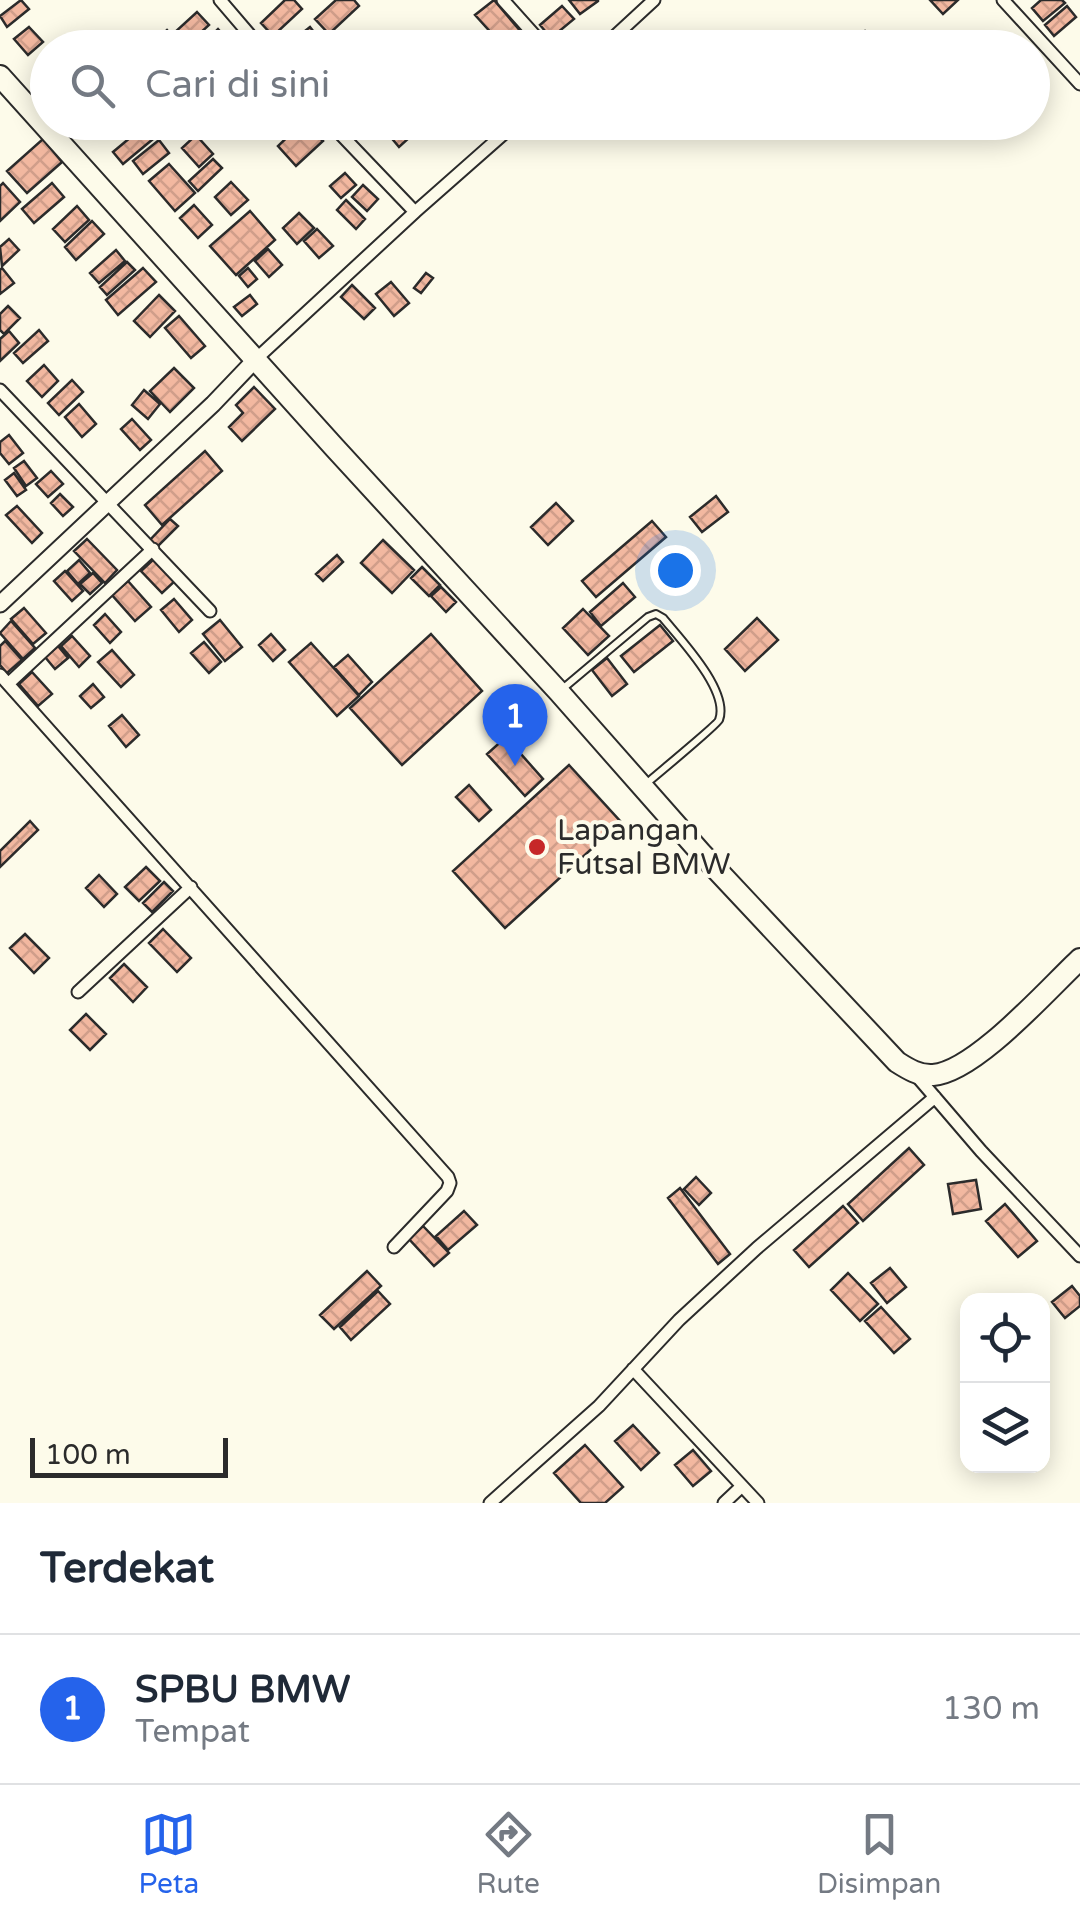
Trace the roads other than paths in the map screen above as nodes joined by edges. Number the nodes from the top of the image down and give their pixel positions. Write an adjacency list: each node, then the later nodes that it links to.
1 (220, 0): 5 (street)
2 (503, 0): 6 (street)
3 (654, 0): 7 (street)
4 (1003, 0): 8 (street)
5 (246, 30)
6 (530, 30)
7 (622, 30)
8 (1030, 30)
9 (1050, 51): 11 (street)
10 (0, 76): 12 (highway)
11 (1080, 84)
12 (30, 109)
13 (57, 140): 17 (highway)
14 (346, 140): 16 (street)
15 (497, 140): 16 (street)
16 (415, 212): 17 (street)
17 (255, 360): 19 (street); 24 (highway)
18 (0, 390): 19 (street)
19 (108, 501): 20 (street); 21 (street)
20 (153, 549): 22 (street); 23 (street)
21 (0, 604)
22 (210, 611)
23 (4, 680): 26 (street)
24 (559, 692): 25 (highway); 25 (lane)
25 (643, 786): 29 (highway)
26 (191, 887): 28 (street); 31 (street)
27 (1080, 959): 29 (highway)
28 (78, 992)
29 (915, 1073): 30 (street)
30 (935, 1096): 32 (street); 33 (street)
31 (394, 1246)
32 (1080, 1256)
33 (633, 1368): 34 (street); 35 (street)
34 (742, 1486): 36 (street); 37 (street)
35 (490, 1503)
36 (724, 1503)
37 (758, 1503)

